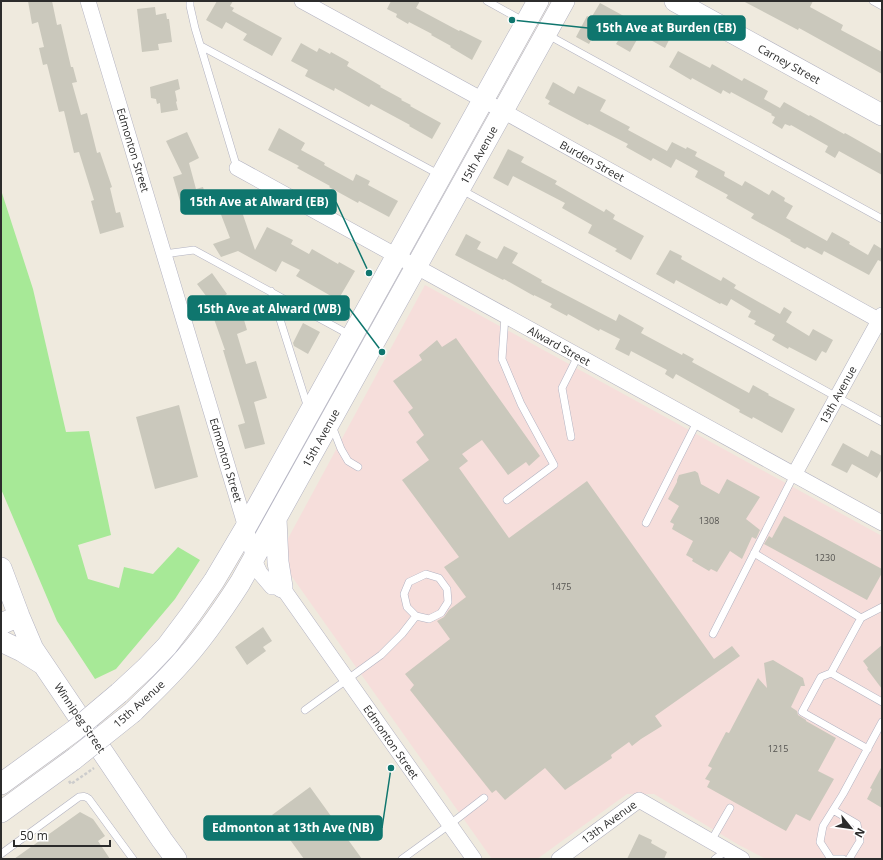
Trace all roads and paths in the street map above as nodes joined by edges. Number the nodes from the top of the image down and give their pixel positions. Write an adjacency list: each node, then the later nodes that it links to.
1 (88, 1): 20 (street, Edmonton Street)
2 (190, 1): 12 (lane)
3 (302, 1): 13 (street, Burden Street)
4 (487, 1): 10 (lane)
5 (538, 1): 10 (main road, 15th Avenue)
6 (564, 1): 11 (main road, 15th Avenue)
7 (674, 1): 15 (main road, Carney Street)
8 (873, 1): 9 (lane)
9 (882, 6)
10 (526, 22): 13 (main road, 15th Avenue)
11 (546, 34): 14 (main road, 15th Avenue); 19 (lane)
12 (201, 46): 16 (lane); 17 (lane)
13 (483, 100): 14 (street, Burden Street); 17 (main road, 15th Avenue)
14 (503, 111): 18 (main road, 15th Avenue); 25 (street, Burden Street)
15 (882, 115)
16 (237, 168): 21 (street, Alward Street)
17 (441, 176): 21 (main road, 15th Avenue)
18 (460, 189): 22 (main road, 15th Avenue); 28 (lane)
19 (882, 220)
20 (164, 254): 23 (lane); 40 (street, Edmonton Street)
21 (396, 256): 22 (street, Alward Street); 26 (main road, 15th Avenue)
22 (416, 267): 24 (street, Alward Street); 30 (main road, 15th Avenue)
23 (271, 292): 26 (lane); 29 (lane)
24 (505, 316): 27 (street, Alward Street); 36 (lane)
25 (881, 319): 28 (street, 13th Avenue)
26 (352, 336): 29 (main road, 15th Avenue)
27 (578, 356): 31 (street, Alward Street); 33 (lane)
28 (836, 397): 32 (lane); 35 (street, 13th Avenue)
29 (309, 413): 40 (main road, 15th Avenue)
30 (330, 422): 34 (lane); 37 (main road, 15th Avenue)
31 (697, 422): 35 (street, Alward Street); 38 (lane)
32 (882, 422)
33 (571, 437)
34 (358, 467)
35 (794, 475): 39 (street, Alward Street); 41 (lane)
36 (507, 500)
37 (276, 518): 42 (main road, 15th Avenue); 44 (main road)
38 (646, 523)
39 (882, 523)
40 (246, 527): 42 (street, Edmonton Street); 60 (main road, 15th Avenue, bridge)
41 (754, 553): 47 (lane); 49 (lane)
42 (254, 560): 44 (street, Edmonton Street); 66 (main road, 15th Avenue, bridge)
43 (1, 568): 48 (main road, Winnipeg Street)
44 (282, 587): 53 (street, Edmonton Street)
45 (882, 607): 47 (lane)
46 (416, 616): 46 (lane); 53 (lane)
47 (861, 618): 52 (lane)
48 (10, 620): 51 (main road, Winnipeg Street)
49 (713, 634)
50 (1, 641): 51 (main road)
51 (44, 666): 72 (main road, Winnipeg Street)
52 (831, 673): 54 (lane); 57 (lane)
53 (347, 680): 55 (lane); 67 (street, Edmonton Street)
54 (882, 702)
55 (305, 710)
56 (882, 722): 57 (lane)
57 (868, 748): 65 (lane)
58 (97, 765): 59 (path)
59 (75, 781): 61 (path); 62 (path)
60 (1, 784)
61 (71, 784)
62 (78, 785)
63 (484, 798): 67 (lane)
64 (730, 808): 68 (lane)
65 (833, 810): 77 (lane); 79 (lane)
66 (1, 812)
67 (449, 825): 73 (lane); 74 (street, Edmonton Street)
68 (711, 841): 70 (street); 75 (street, 13th Avenue)
69 (1, 854): 71 (lane)
70 (721, 855): 76 (street)
71 (133, 859)
72 (176, 859)
73 (402, 859)
74 (474, 859)
75 (559, 859)
76 (742, 859)
77 (831, 859): 78 (lane)
78 (843, 859)
79 (849, 859)

